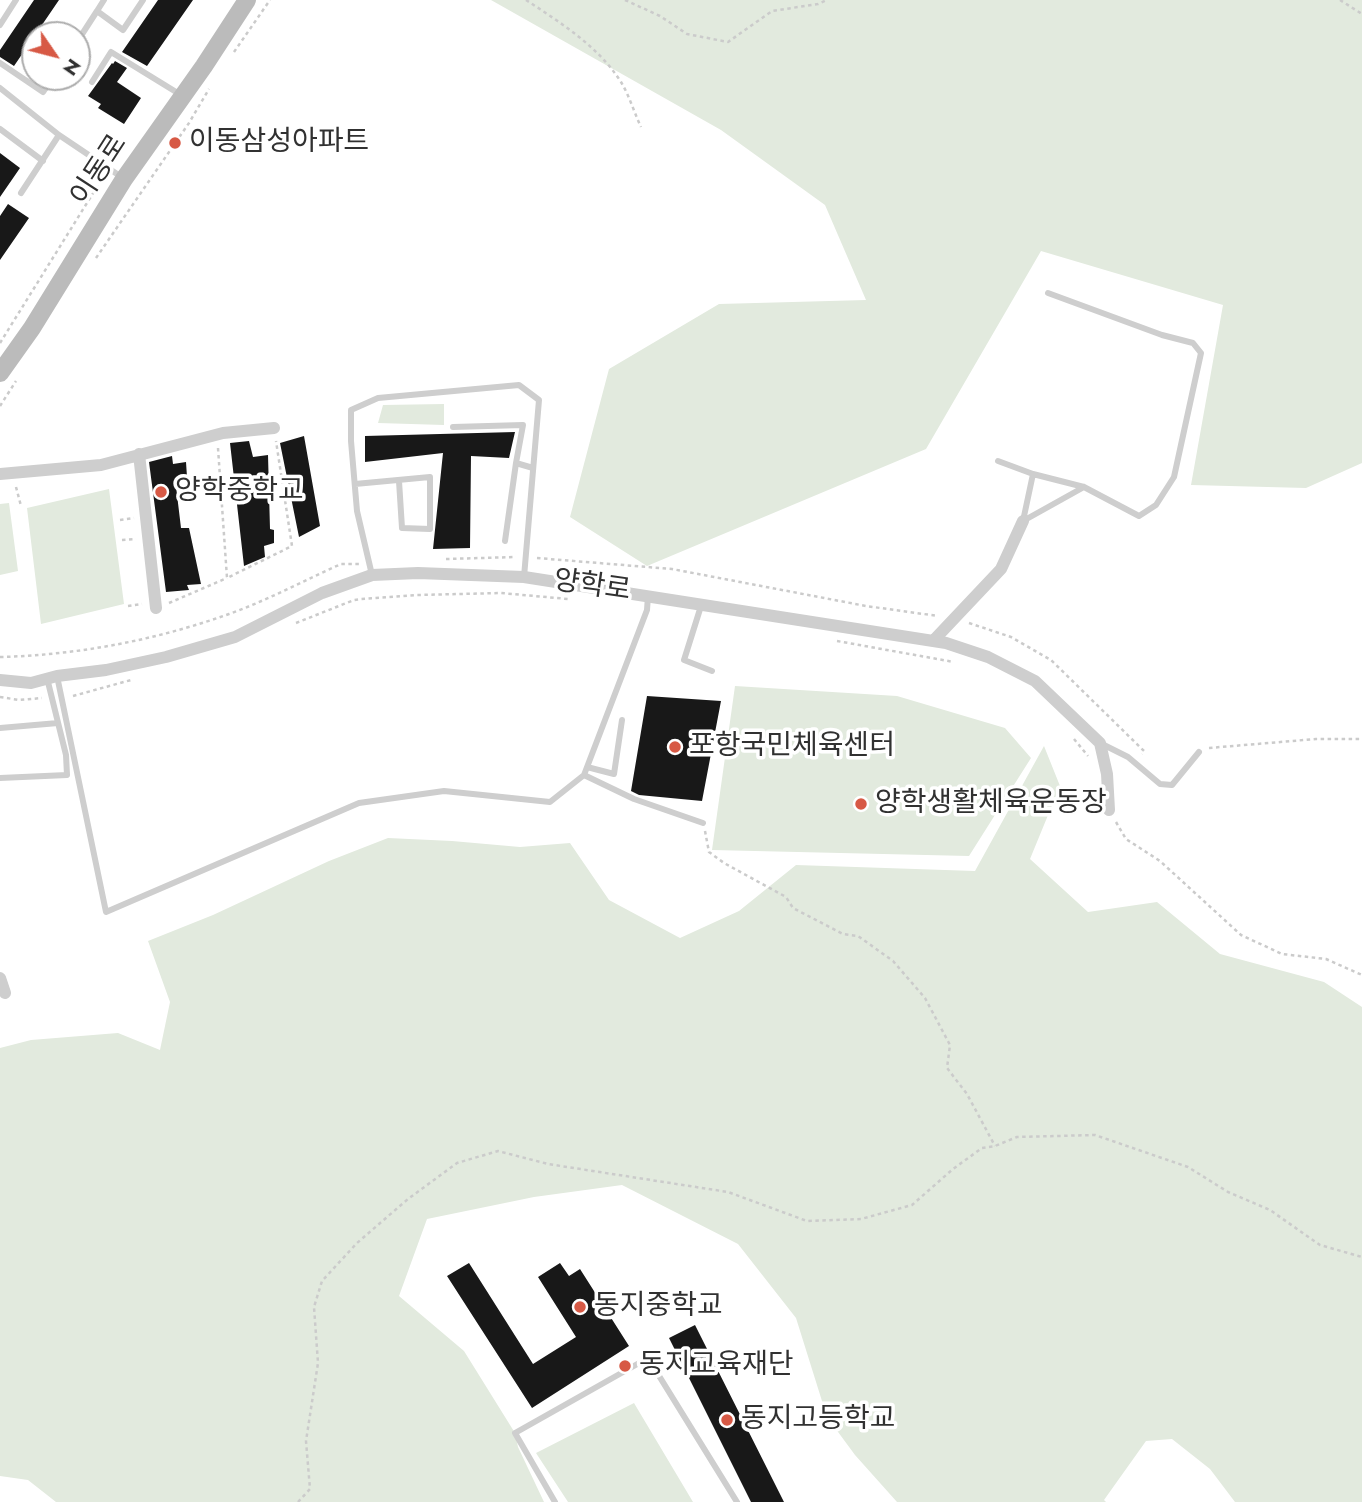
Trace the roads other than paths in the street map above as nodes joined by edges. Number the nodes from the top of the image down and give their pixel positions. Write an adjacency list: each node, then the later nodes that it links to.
1 (16, 0): 7 (lane)
2 (104, 0): 5 (lane)
3 (144, 0): 5 (lane)
4 (241, 2): 12 (street, 이동로)
5 (97, 10): 6 (lane)
6 (90, 21)
7 (0, 25)
8 (0, 63): 9 (lane)
9 (21, 77)
10 (92, 82): 12 (lane)
11 (0, 88): 14 (lane)
12 (183, 96): 16 (street, 이동로)
13 (0, 130): 15 (lane)
14 (59, 135): 15 (lane); 16 (lane)
15 (43, 161): 17 (lane)
16 (124, 179): 19 (street, 이동로)
17 (21, 193)
18 (1048, 293): 30 (lane)
19 (0, 373)
20 (453, 427): 24 (lane)
21 (274, 428): 22 (street)
22 (139, 454): 26 (street); 37 (street)
23 (998, 461): 27 (lane)
24 (516, 463): 25 (lane); 32 (lane)
25 (533, 468): 29 (lane); 34 (lane)
26 (0, 474)
27 (1032, 474): 30 (lane); 31 (lane)
28 (399, 481): 28 (lane); 29 (lane)
29 (355, 484): 33 (lane)
30 (1084, 487): 31 (lane)
31 (1023, 521): 38 (street)
32 (505, 541)
33 (370, 569): 34 (street, 양학로); 40 (street, 양학로)
34 (524, 577): 35 (street, 양학로)
35 (648, 596): 36 (street, 양학로); 47 (lane)
36 (701, 606): 38 (street, 양학로); 39 (lane)
37 (156, 608)
38 (933, 641): 45 (street, 양학로)
39 (712, 671)
40 (52, 677): 41 (street, 양학로); 43 (lane); 48 (lane)
41 (0, 680)
42 (622, 720): 47 (lane)
43 (58, 723): 44 (lane); 49 (lane)
44 (0, 728)
45 (1100, 743): 46 (lane); 50 (street)
46 (1199, 752)
47 (587, 767): 48 (lane)
48 (584, 775): 51 (lane)
49 (0, 778)
50 (1109, 810)
51 (703, 823)
52 (0, 978): 53 (street)
53 (3, 995)
54 (555, 1502): 55 (lane)
55 (737, 1502)

